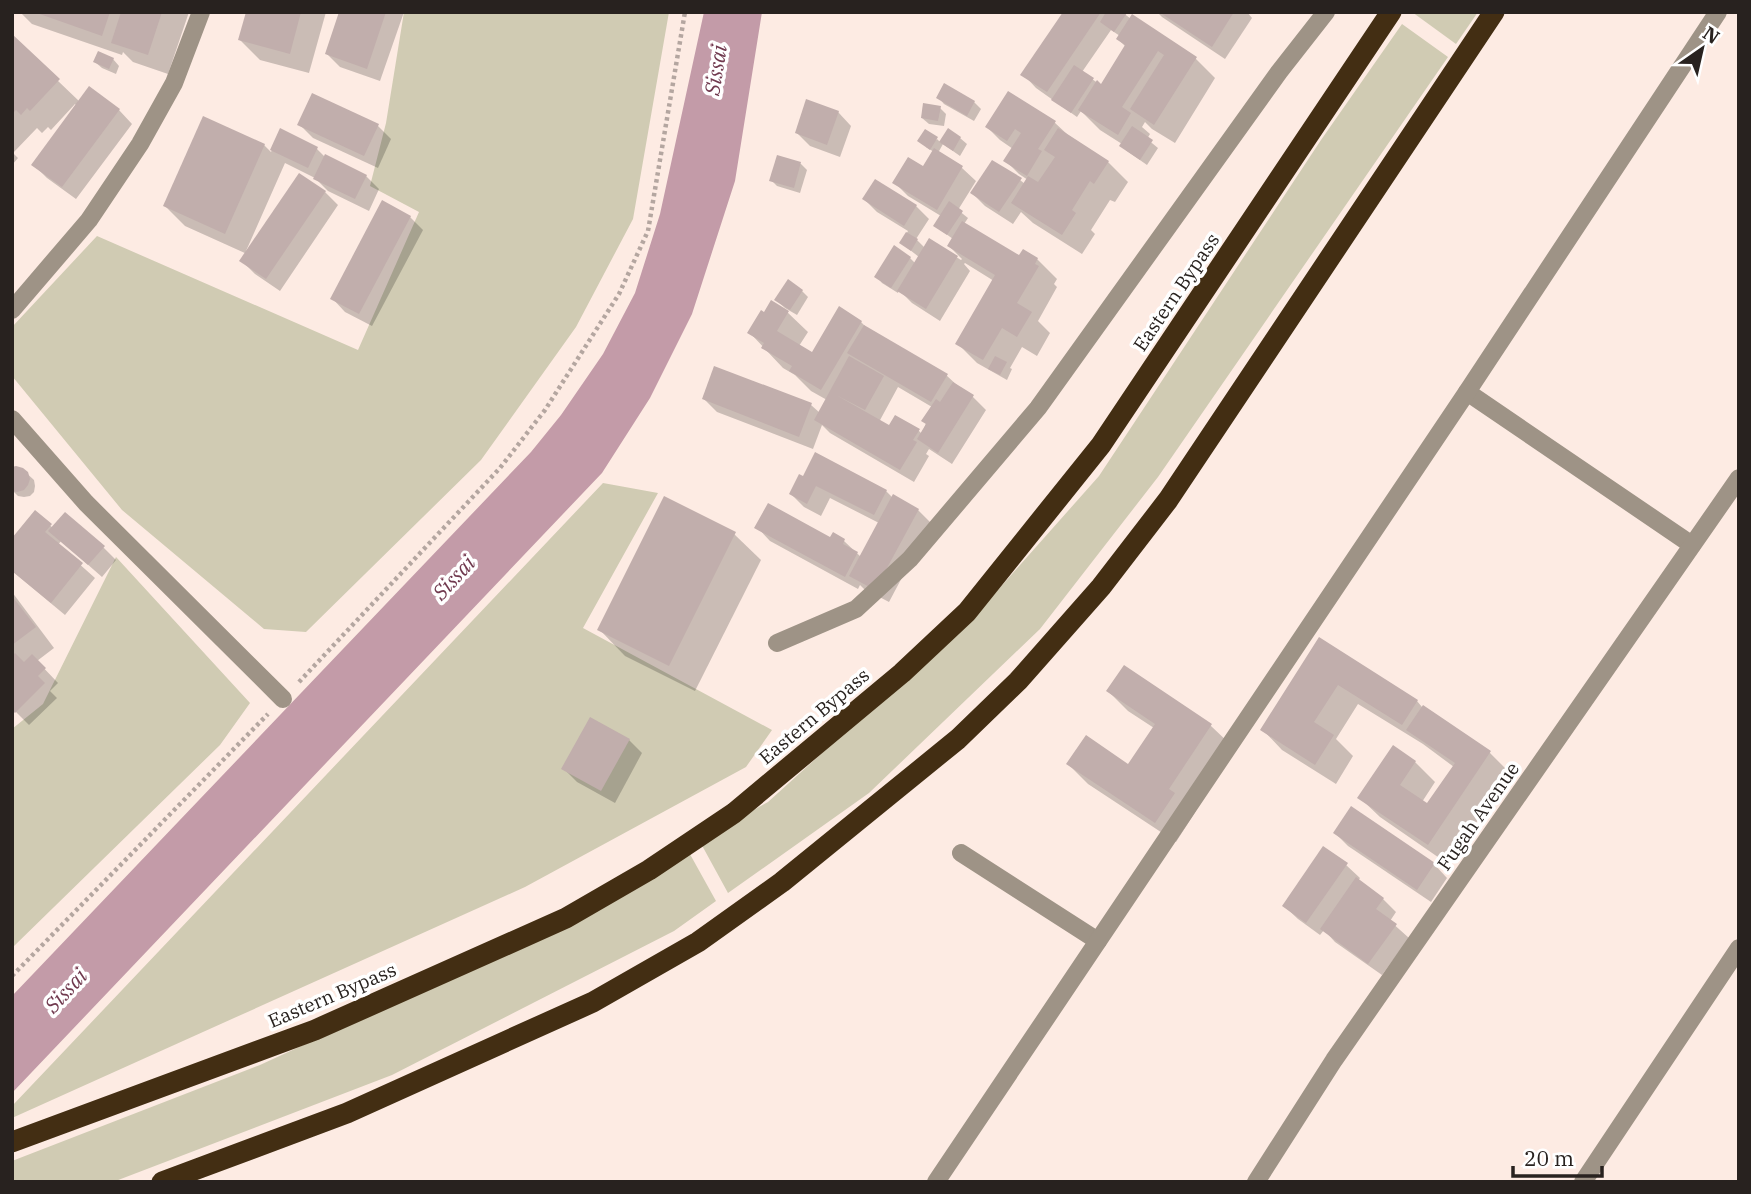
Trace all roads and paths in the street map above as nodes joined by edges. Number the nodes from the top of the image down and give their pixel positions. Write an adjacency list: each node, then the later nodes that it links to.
1 (201, 12): 7 (street)
2 (685, 12): 13 (path)
3 (1326, 12): 12 (street)
4 (1391, 12): 18 (highway, Eastern Bypass)
5 (1494, 12): 19 (highway)
6 (1718, 12): 8 (street)
7 (12, 310)
8 (1467, 392): 11 (street); 15 (street)
9 (12, 419): 13 (street)
10 (1739, 478): 11 (street, Fugah Avenue)
11 (1692, 545): 21 (street, Fugah Avenue)
12 (778, 643)
13 (283, 699): 17 (path)
14 (961, 853): 15 (street)
15 (1098, 941): 20 (street)
16 (1739, 948): 22 (street)
17 (12, 976)
18 (12, 1142)
19 (162, 1182)
20 (936, 1182)
21 (1256, 1182)
22 (1583, 1182)

